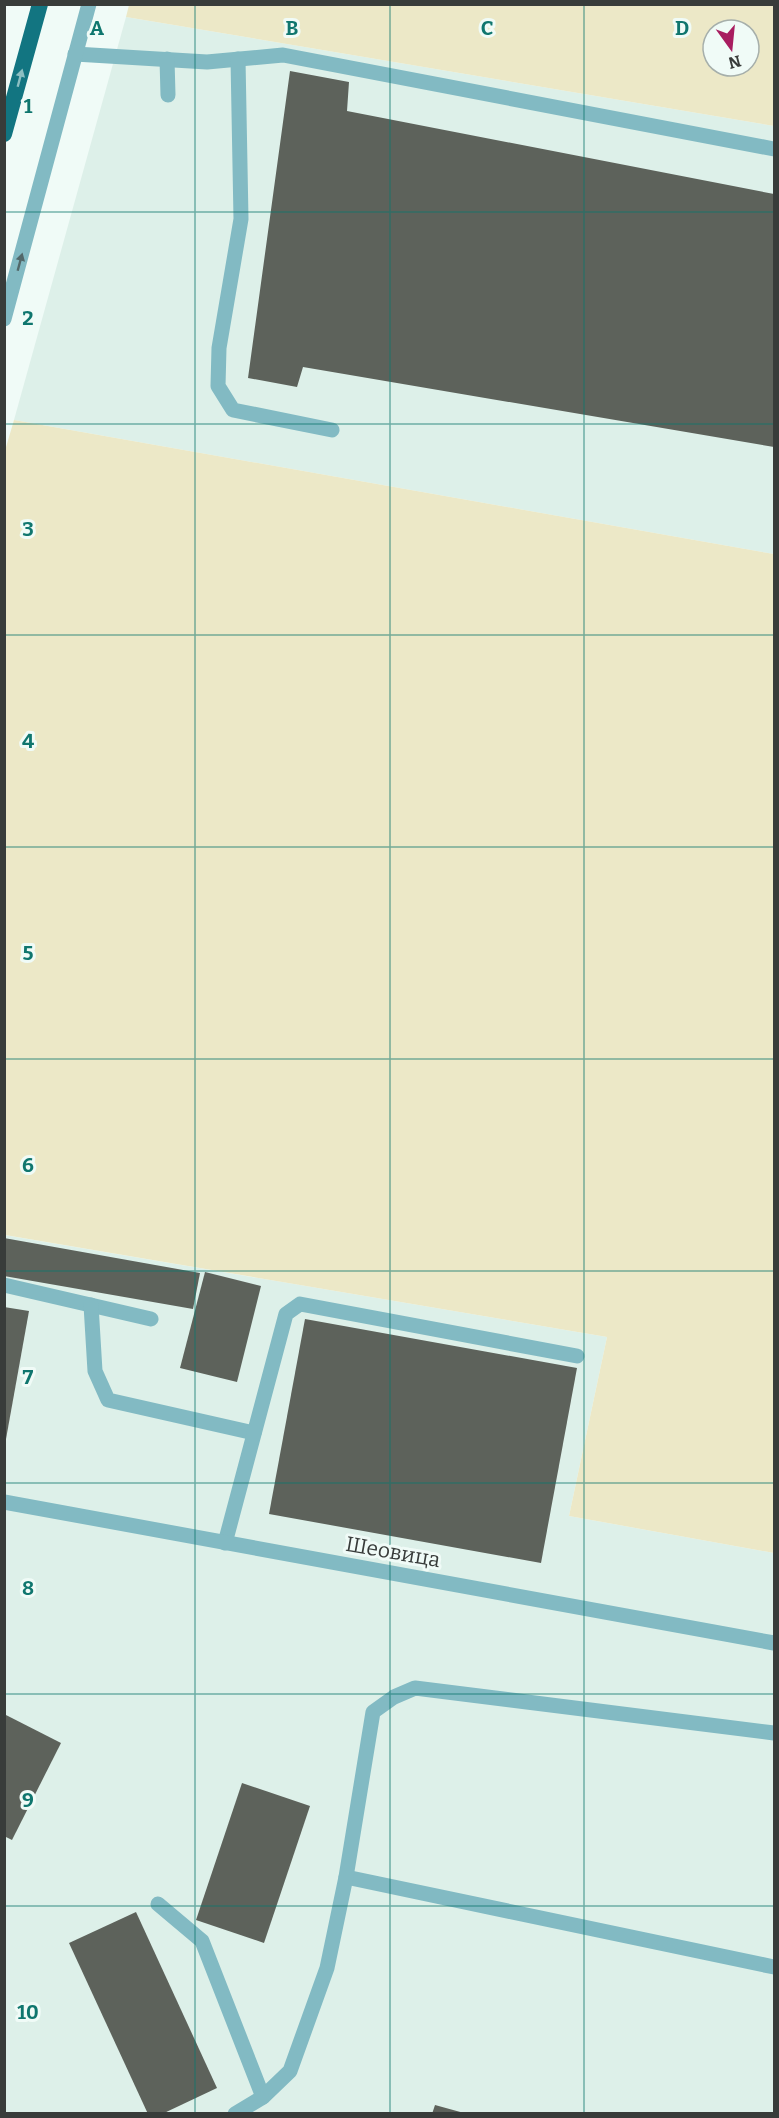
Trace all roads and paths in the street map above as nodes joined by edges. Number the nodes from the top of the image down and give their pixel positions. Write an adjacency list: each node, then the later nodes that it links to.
1 (40, 4): 7 (highway, one-way to 1)
2 (89, 4): 3 (street)
3 (75, 54): 4 (street); 9 (street, one-way to 3)
4 (167, 59): 5 (street); 6 (street)
5 (238, 59): 8 (street); 10 (street)
6 (168, 95)
7 (4, 134)
8 (774, 148)
9 (4, 319)
10 (332, 430)
11 (4, 1285): 12 (street)
12 (91, 1305): 13 (street); 15 (street)
13 (151, 1319)
14 (578, 1356): 15 (street)
15 (254, 1433): 17 (street)
16 (4, 1502): 17 (street, Шеовица)
17 (225, 1543): 18 (street, Шеовица)
18 (774, 1643)
19 (774, 1733): 20 (street)
20 (346, 1876): 22 (street); 23 (street)
21 (158, 1904): 23 (street)
22 (774, 1967)
23 (262, 2097): 24 (street)
24 (235, 2114)

